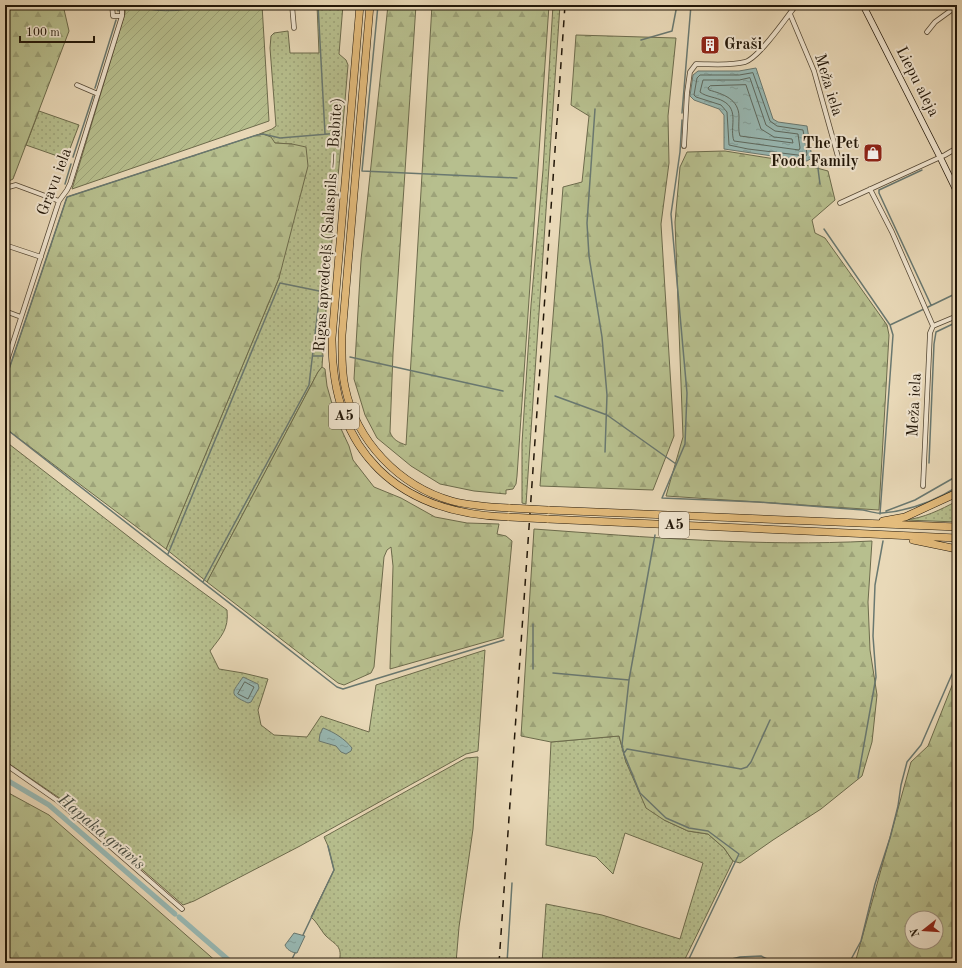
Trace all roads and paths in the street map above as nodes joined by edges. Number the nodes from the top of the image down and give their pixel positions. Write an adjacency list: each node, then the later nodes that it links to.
1 (112, 5): 10 (street)
2 (122, 5): 10 (street, Gravu iela)
3 (292, 5): 11 (street)
4 (360, 5): 35 (highway, Rīgas apvedceļš (Salaspils — Babīte) / A5, bridge)
5 (370, 5): 33 (highway, Rīgas apvedceļš (Salaspils — Babīte) / A5, bridge)
6 (796, 5): 9 (street)
7 (863, 5): 17 (street, Liepu aleja)
8 (957, 6): 12 (street)
9 (790, 14): 15 (street); 18 (street, Meža iela)
10 (122, 16): 14 (street, Gravu iela)
11 (294, 28)
12 (927, 32)
13 (77, 85): 14 (street)
14 (98, 94): 22 (street, Gravu iela)
15 (684, 146)
16 (957, 148): 17 (street)
17 (940, 157): 20 (street); 21 (street, Liepu aleja)
18 (840, 164)
19 (5, 188): 22 (street)
20 (870, 189): 23 (street); 29 (street)
21 (957, 192)
22 (59, 201): 25 (street, Gravu iela)
23 (840, 203)
24 (5, 244): 25 (street)
25 (41, 257): 28 (street, Gravu iela)
26 (5, 311): 28 (street)
27 (957, 316): 29 (street)
28 (21, 317): 30 (street, Gravu iela)
29 (933, 326): 31 (street, Meža iela)
30 (5, 367)
31 (923, 486)
32 (957, 493): 33 (highway)
33 (865, 524): 34 (highway, Rīgas apvedceļš (Salaspils — Babīte) / A5)
34 (957, 527)
35 (891, 536): 36 (highway, Rīgas apvedceļš (Salaspils — Babīte) / A5); 37 (highway)
36 (957, 538)
37 (957, 550)
38 (5, 764): 39 (street)
39 (182, 909)

